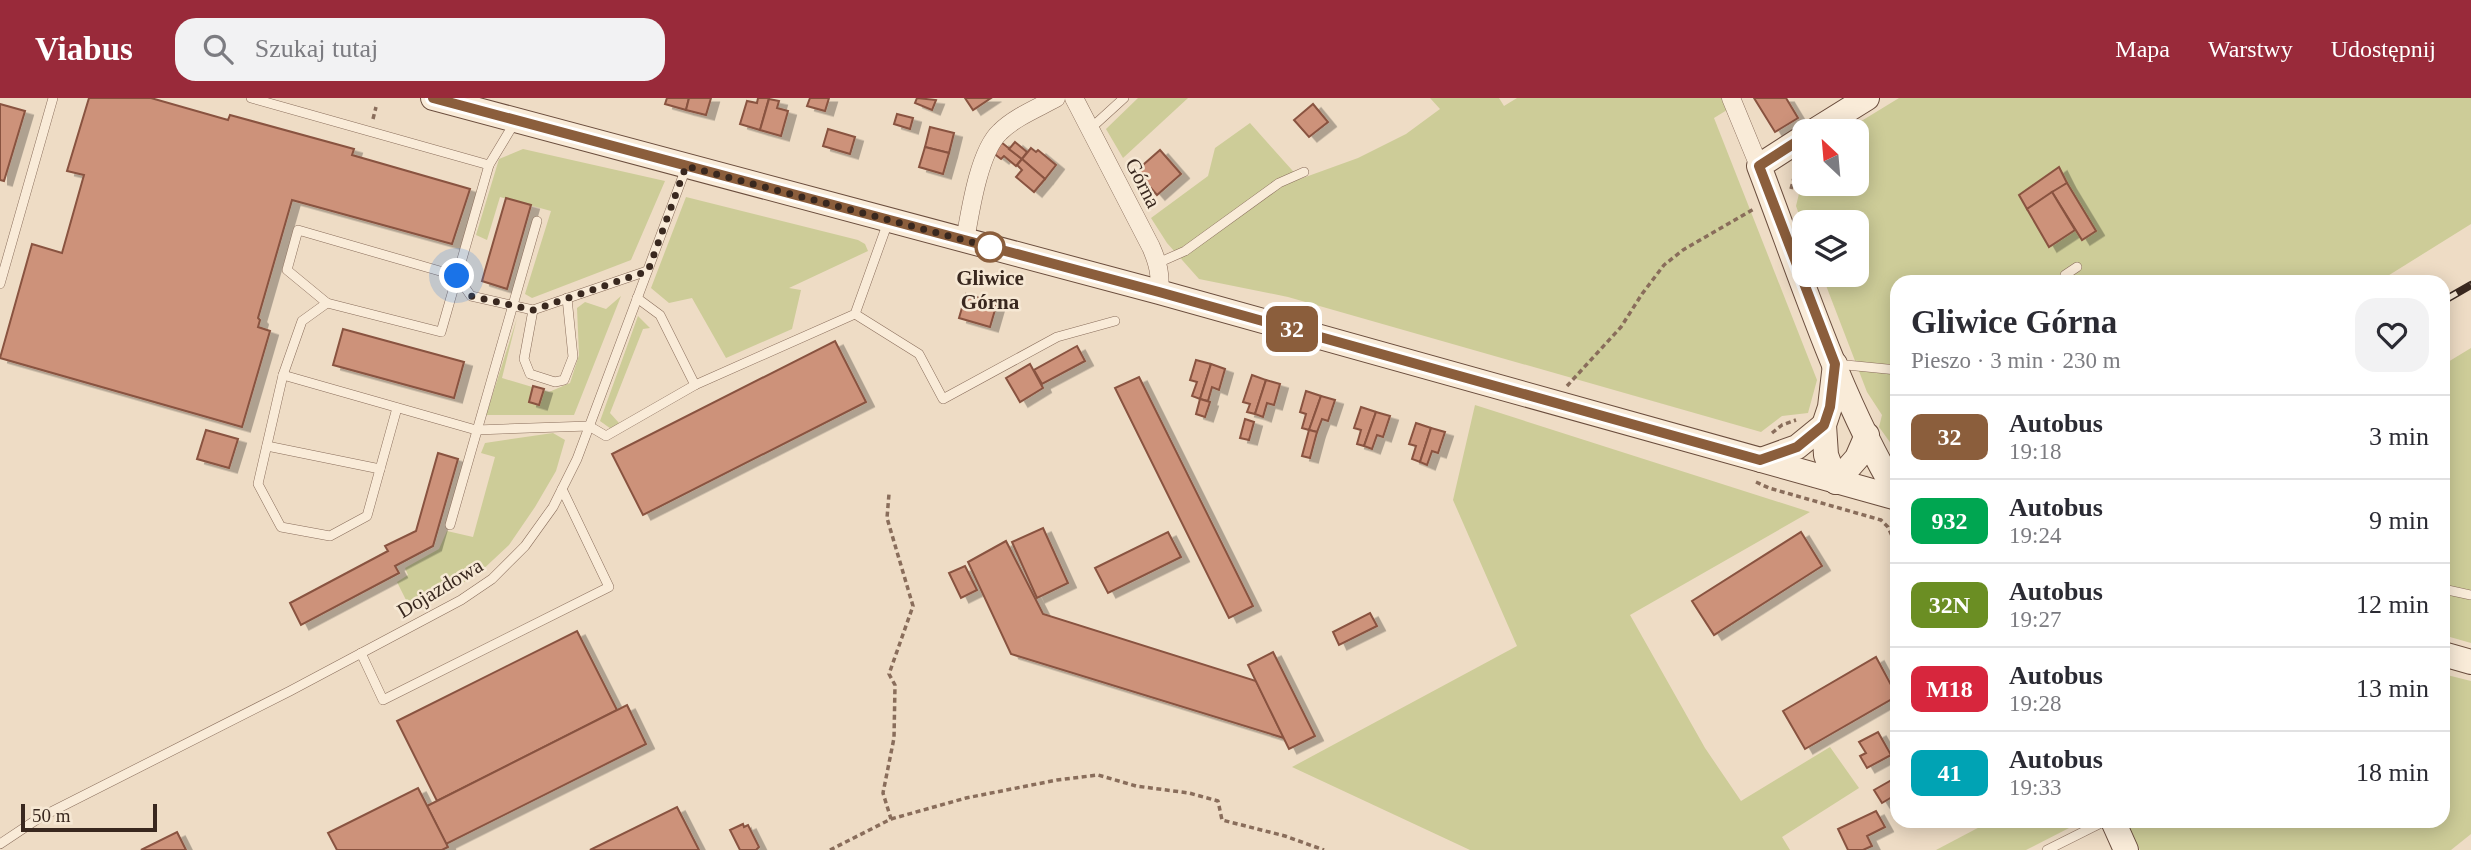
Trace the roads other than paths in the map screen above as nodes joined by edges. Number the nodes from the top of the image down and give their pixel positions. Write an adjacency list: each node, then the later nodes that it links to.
1 (52, 98): 21 (lane)
2 (251, 98): 13 (lane)
3 (433, 98): 10 (main road)
4 (1056, 98): 19 (street)
5 (1074, 98): 11 (street, Górna)
6 (1124, 98): 11 (lane)
7 (1731, 98): 15 (street)
8 (1867, 98): 9 (main road)
9 (1833, 119)
10 (516, 120): 13 (lane); 14 (main road)
11 (1090, 130): 20 (street, Górna)
12 (1792, 145): 15 (main road)
13 (489, 164): 25 (lane)
14 (686, 166): 17 (main road); 23 (lane, Dojazdowa)
15 (1759, 166): 35 (main road)
16 (1304, 172): 20 (lane)
17 (888, 220): 19 (main road); 33 (lane)
18 (537, 221): 31 (lane)
19 (965, 241): 27 (main road)
20 (1158, 263): 27 (street, Górna)
21 (3, 265): 26 (lane)
22 (2077, 267): 24 (lane)
23 (648, 271): 28 (lane); 29 (lane, Dojazdowa)
24 (2065, 275)
25 (457, 276): 30 (lane); 30 (lane); 31 (lane)
26 (0, 284)
27 (1159, 292): 46 (main road)
28 (567, 298): 32 (lane); 32 (lane)
29 (638, 298): 38 (lane); 41 (lane, Dojazdowa)
30 (327, 303): 37 (lane)
31 (512, 306): 32 (lane); 42 (lane)
32 (533, 310)
33 (855, 314): 34 (lane); 38 (lane)
34 (1115, 321)
35 (1835, 364): 36 (lane); 40 (main road); 43 (main road)
36 (1890, 369)
37 (283, 375): 39 (lane); 44 (lane)
38 (695, 385): 41 (lane)
39 (397, 408): 42 (lane); 45 (lane)
40 (1824, 425): 46 (main road); 47 (main road)
41 (589, 426): 42 (lane); 49 (lane, Dojazdowa)
42 (476, 430): 51 (lane)
43 (1867, 435): 47 (main road); 48 (main road)
44 (267, 446): 45 (lane); 45 (lane)
45 (380, 469)
46 (1758, 471): 47 (main road)
47 (1836, 482): 50 (main road)
48 (1890, 482)
49 (562, 489): 54 (lane, Dojazdowa); 54 (lane)
50 (1890, 494)
51 (450, 525)
52 (2450, 591): 53 (lane)
53 (2471, 595)
54 (360, 653): 59 (lane, Dojazdowa)
55 (2450, 656): 56 (main road)
56 (2471, 662)
57 (2091, 828): 60 (lane)
58 (2116, 828): 61 (main road)
59 (0, 844)
60 (2046, 850)
61 (2126, 850)

